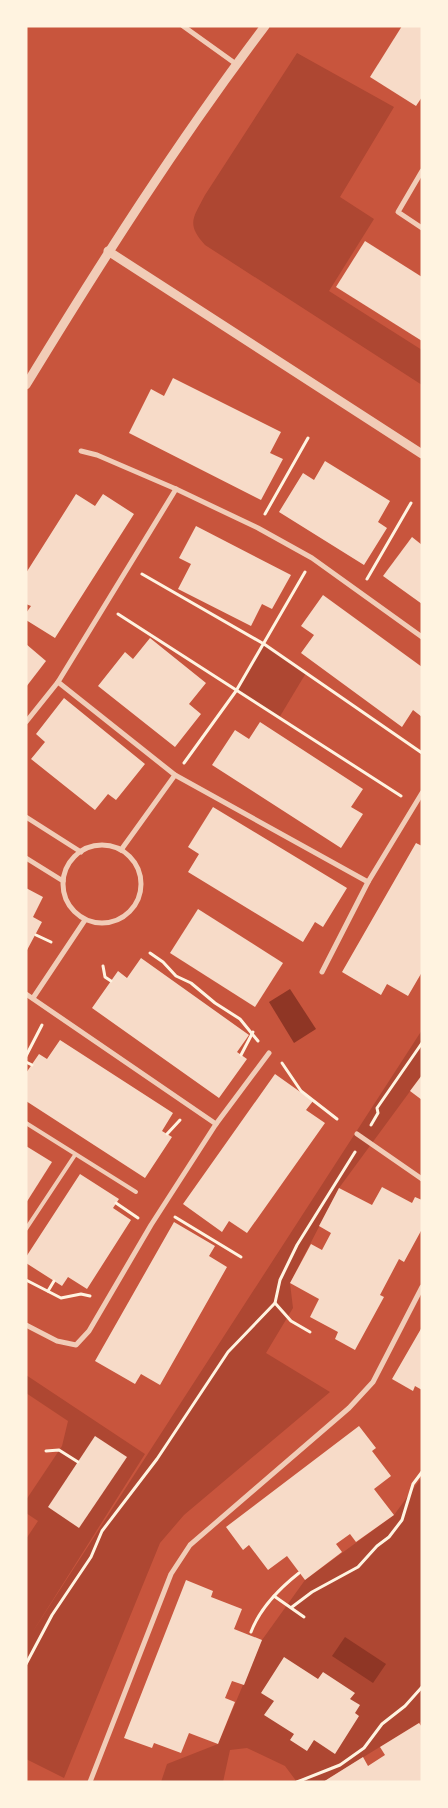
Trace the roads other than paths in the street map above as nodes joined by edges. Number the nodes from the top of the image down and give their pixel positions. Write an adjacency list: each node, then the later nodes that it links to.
1 (183, 26): 3 (street)
2 (265, 26): 3 (street)
3 (236, 64): 6 (street)
4 (422, 171): 5 (street)
5 (422, 228)
6 (108, 251): 7 (street); 9 (street)
7 (26, 384)
8 (81, 451): 10 (street)
9 (422, 454)
10 (176, 489): 11 (street); 12 (street)
11 (422, 637)
12 (58, 682): 13 (street); 14 (street)
13 (26, 722)
14 (175, 775): 17 (street); 21 (street)
15 (422, 794): 21 (street)
16 (26, 816): 18 (street)
17 (121, 850): 18 (street); 22 (street)
18 (81, 852): 20 (street)
19 (26, 858): 20 (street)
20 (63, 881): 22 (street)
21 (368, 882): 23 (street)
22 (86, 920): 25 (street)
23 (322, 972)
24 (26, 994): 25 (street)
25 (33, 998): 28 (street)
26 (269, 1053): 28 (street)
27 (26, 1123): 30 (lane)
28 (216, 1124): 35 (street)
29 (357, 1134): 31 (street)
30 (75, 1155): 32 (lane); 33 (lane)
31 (422, 1178)
32 (136, 1192)
33 (26, 1229)
34 (422, 1287): 36 (street)
35 (26, 1325)
36 (90, 1782)

